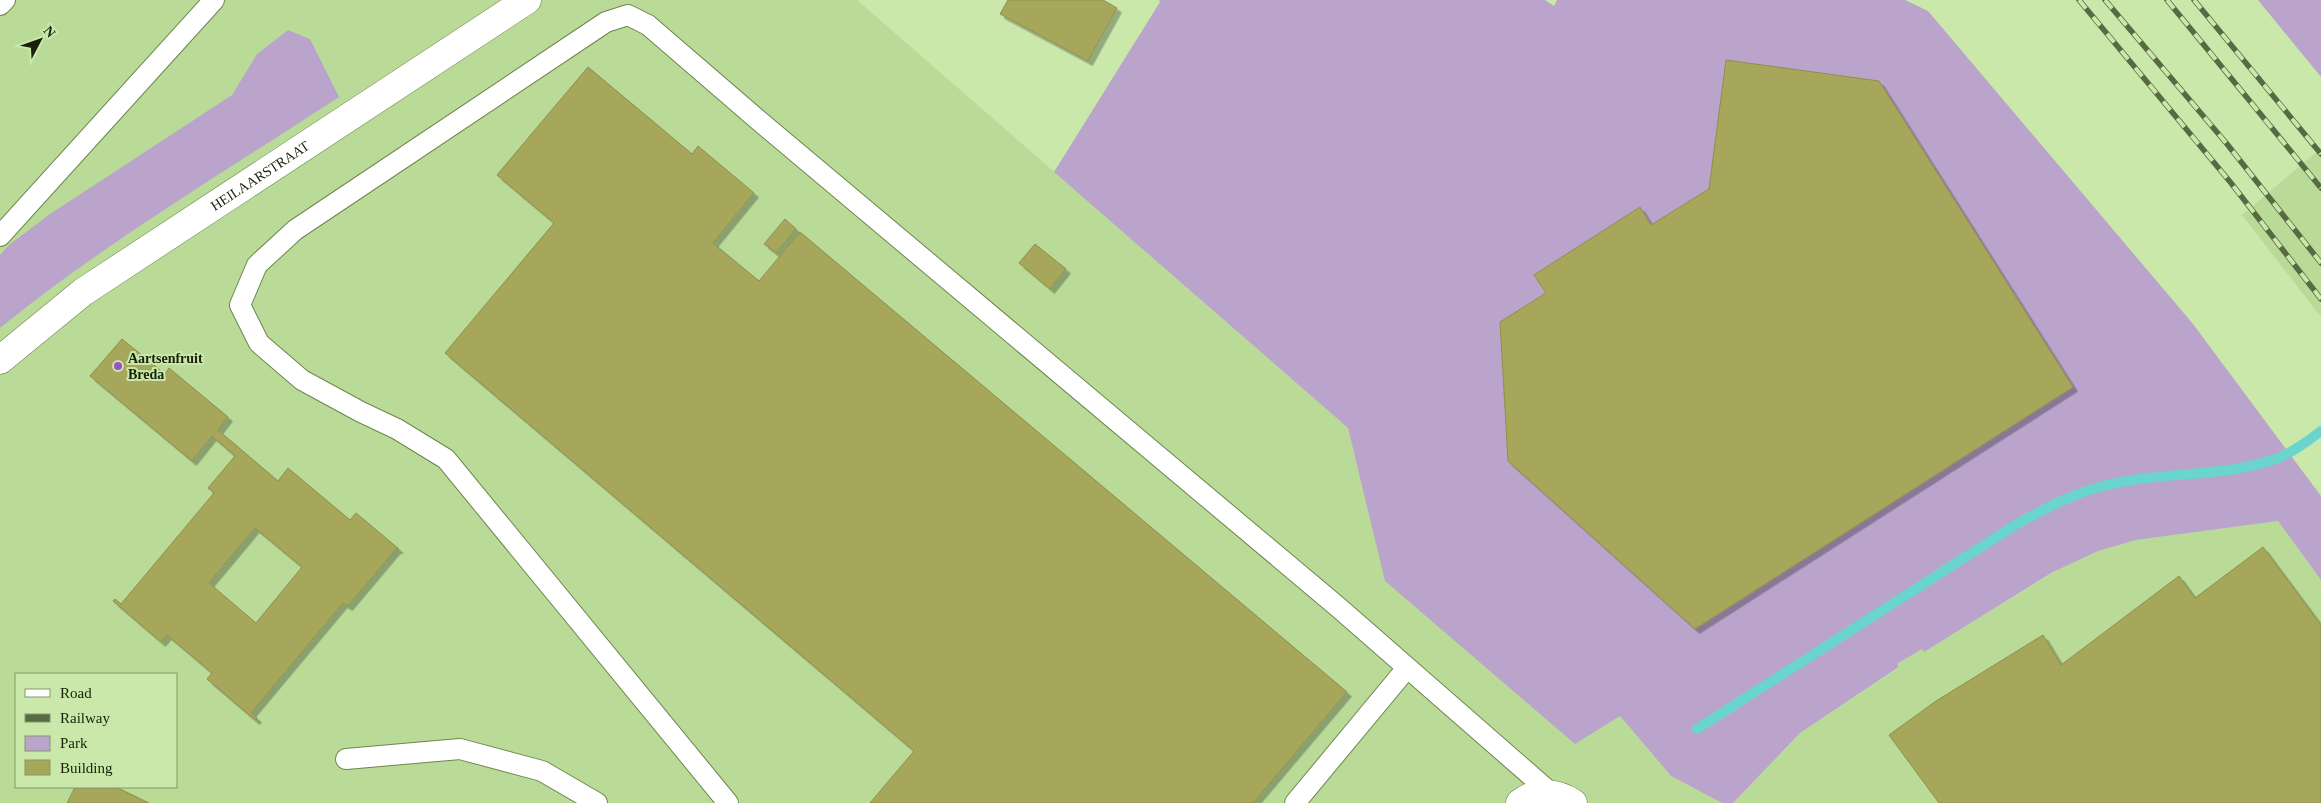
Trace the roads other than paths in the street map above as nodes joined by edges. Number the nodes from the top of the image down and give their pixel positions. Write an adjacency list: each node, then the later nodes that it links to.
1 (5, 0): 4 (lane)
2 (214, 0): 5 (lane)
3 (527, 0): 6 (street, HEILAARSTRAAT)
4 (0, 5)
5 (0, 236)
6 (0, 360)
7 (1406, 668): 9 (lane); 11 (lane); 12 (lane)
8 (346, 759): 10 (lane)
9 (1562, 799): 13 (street)
10 (597, 803)
11 (728, 803)
12 (1295, 803)
13 (1520, 803)

